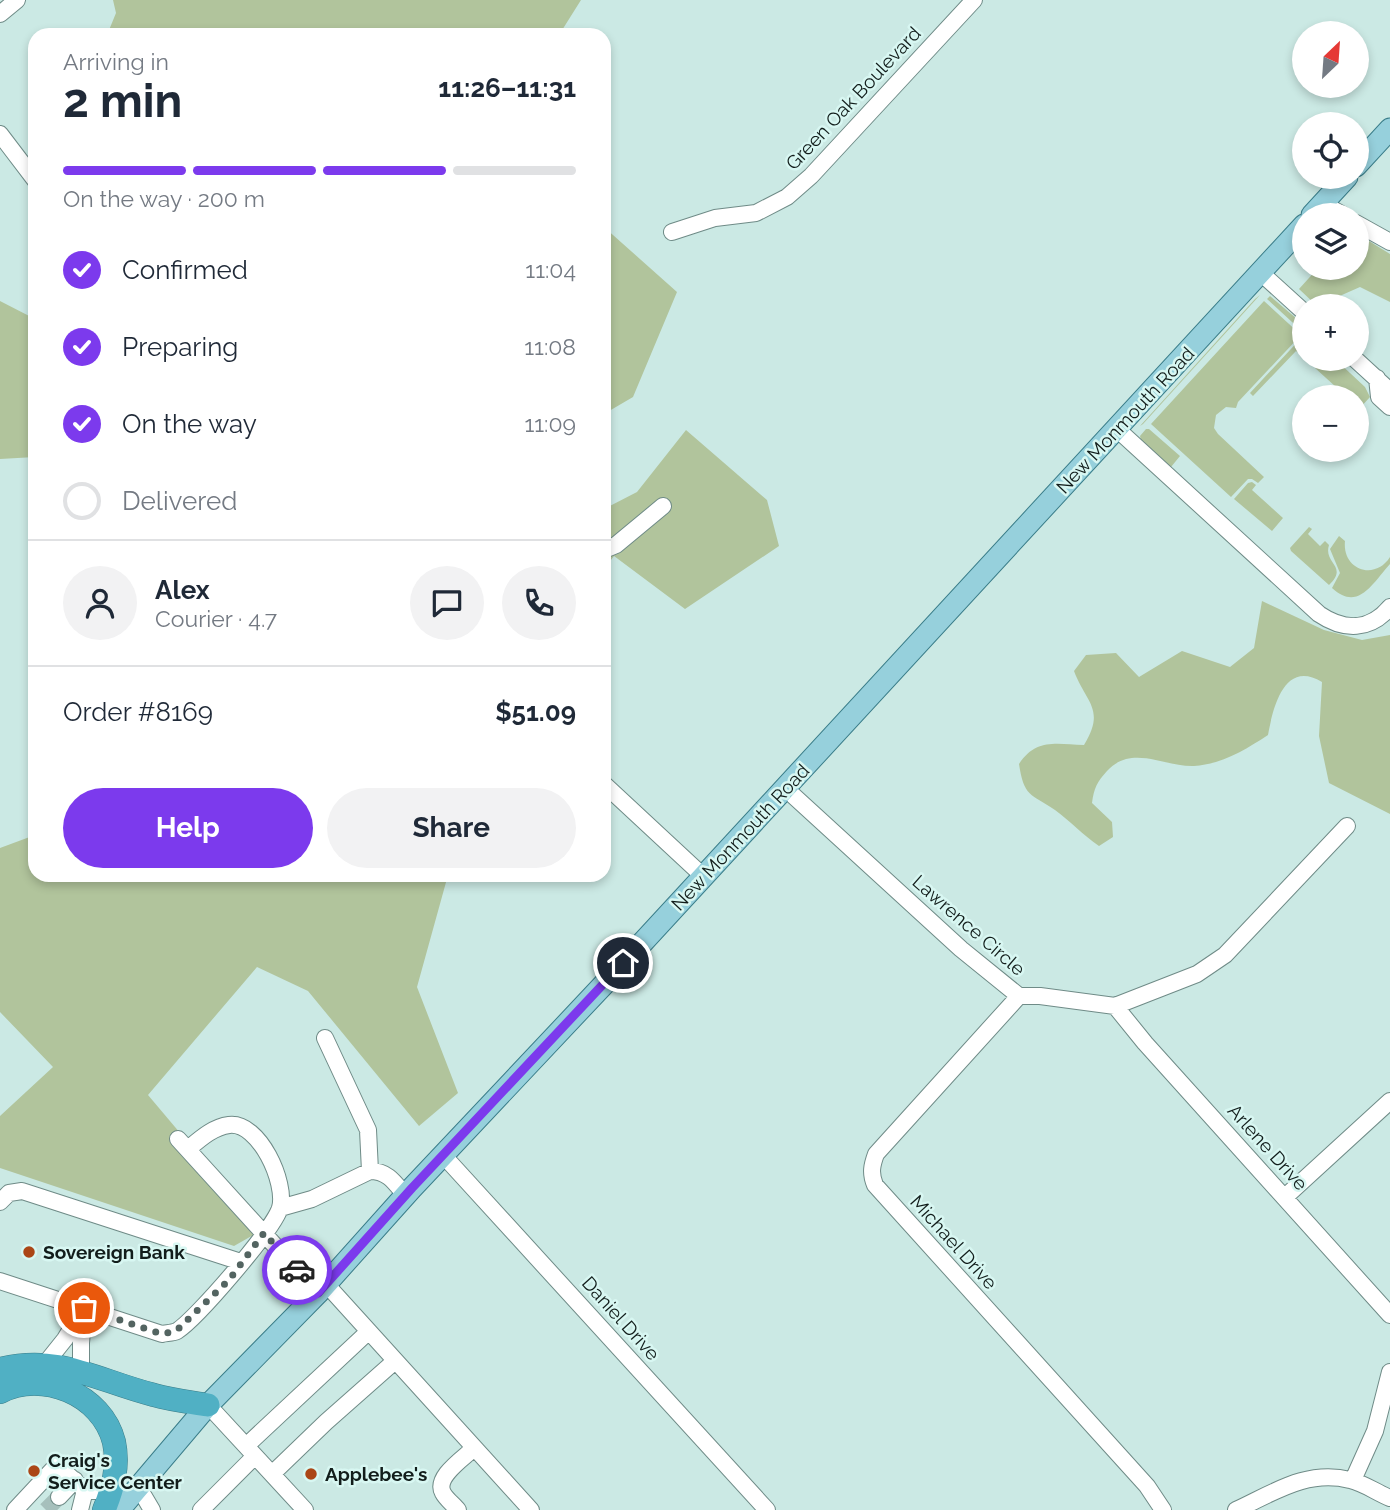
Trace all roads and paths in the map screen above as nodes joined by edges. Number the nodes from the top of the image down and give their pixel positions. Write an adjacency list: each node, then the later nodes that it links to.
1 (17, 0): 3 (street)
2 (974, 0): 11 (street, Green Oak Boulevard)
3 (0, 14)
4 (1390, 129): 6 (main road)
5 (0, 134): 7 (street)
6 (1369, 152)
7 (28, 171)
8 (1335, 189): 9 (main road)
9 (1322, 203)
10 (1369, 230): 13 (street)
11 (672, 232)
12 (1292, 238): 14 (main road, New Monmouth Road)
13 (1390, 242)
14 (1261, 273): 15 (street); 20 (main road, New Monmouth Road)
15 (1292, 301)
16 (1369, 371): 17 (street)
17 (1377, 378): 18 (street); 19 (street)
18 (1390, 391)
19 (1390, 407)
20 (1117, 429): 23 (street); 24 (main road, New Monmouth Road)
21 (663, 506): 22 (street)
22 (611, 547)
23 (1390, 607)
24 (785, 788): 27 (main road, New Monmouth Road); 28 (street, Lawrence Circle)
25 (611, 790): 27 (street)
26 (1347, 826): 29 (street, Lawrence Circle)
27 (704, 876): 32 (main road, New Monmouth Road)
28 (1019, 996): 29 (street, Lawrence Circle); 69 (street, Michael Drive)
29 (1115, 1006): 35 (street, Arlene Drive)
30 (326, 1038): 33 (street)
31 (1390, 1101): 35 (street)
32 (443, 1155): 34 (main road, New Monmouth Road); 68 (street, Daniel Drive)
33 (370, 1171): 34 (street); 37 (street)
34 (405, 1195): 41 (main road, New Monmouth Road)
35 (1284, 1197): 43 (street, Arlene Drive)
36 (0, 1202): 39 (street)
37 (279, 1208): 38 (street); 38 (street)
38 (264, 1233): 39 (street); 41 (street)
39 (242, 1262): 42 (street)
40 (0, 1281): 42 (street)
41 (322, 1289): 44 (street); 51 (main road, New Monmouth Road)
42 (84, 1308): 46 (street); 49 (street)
43 (1390, 1315)
44 (368, 1332): 45 (street); 53 (street)
45 (395, 1361): 52 (street); 54 (street)
46 (45, 1364): 47 (highway); 49 (highway)
47 (0, 1369)
48 (1390, 1372): 55 (street)
49 (81, 1373): 51 (highway)
50 (0, 1391): 60 (highway)
51 (208, 1405): 53 (street); 57 (main road, New Monmouth Road)
52 (474, 1448): 62 (street); 67 (street)
53 (251, 1451): 54 (street); 61 (street)
54 (272, 1474): 66 (street)
55 (1353, 1480): 59 (street); 70 (street)
56 (80, 1485): 58 (street); 60 (street); 63 (street); 64 (street)
57 (139, 1488): 60 (main road, New Monmouth Road); 65 (street)
58 (59, 1497)
59 (1390, 1498)
60 (111, 1504)
61 (206, 1508)
62 (529, 1509)
63 (15, 1510)
64 (80, 1510)
65 (152, 1510)
66 (305, 1510)
67 (458, 1510)
68 (767, 1510)
69 (1163, 1510)
70 (1236, 1510)

